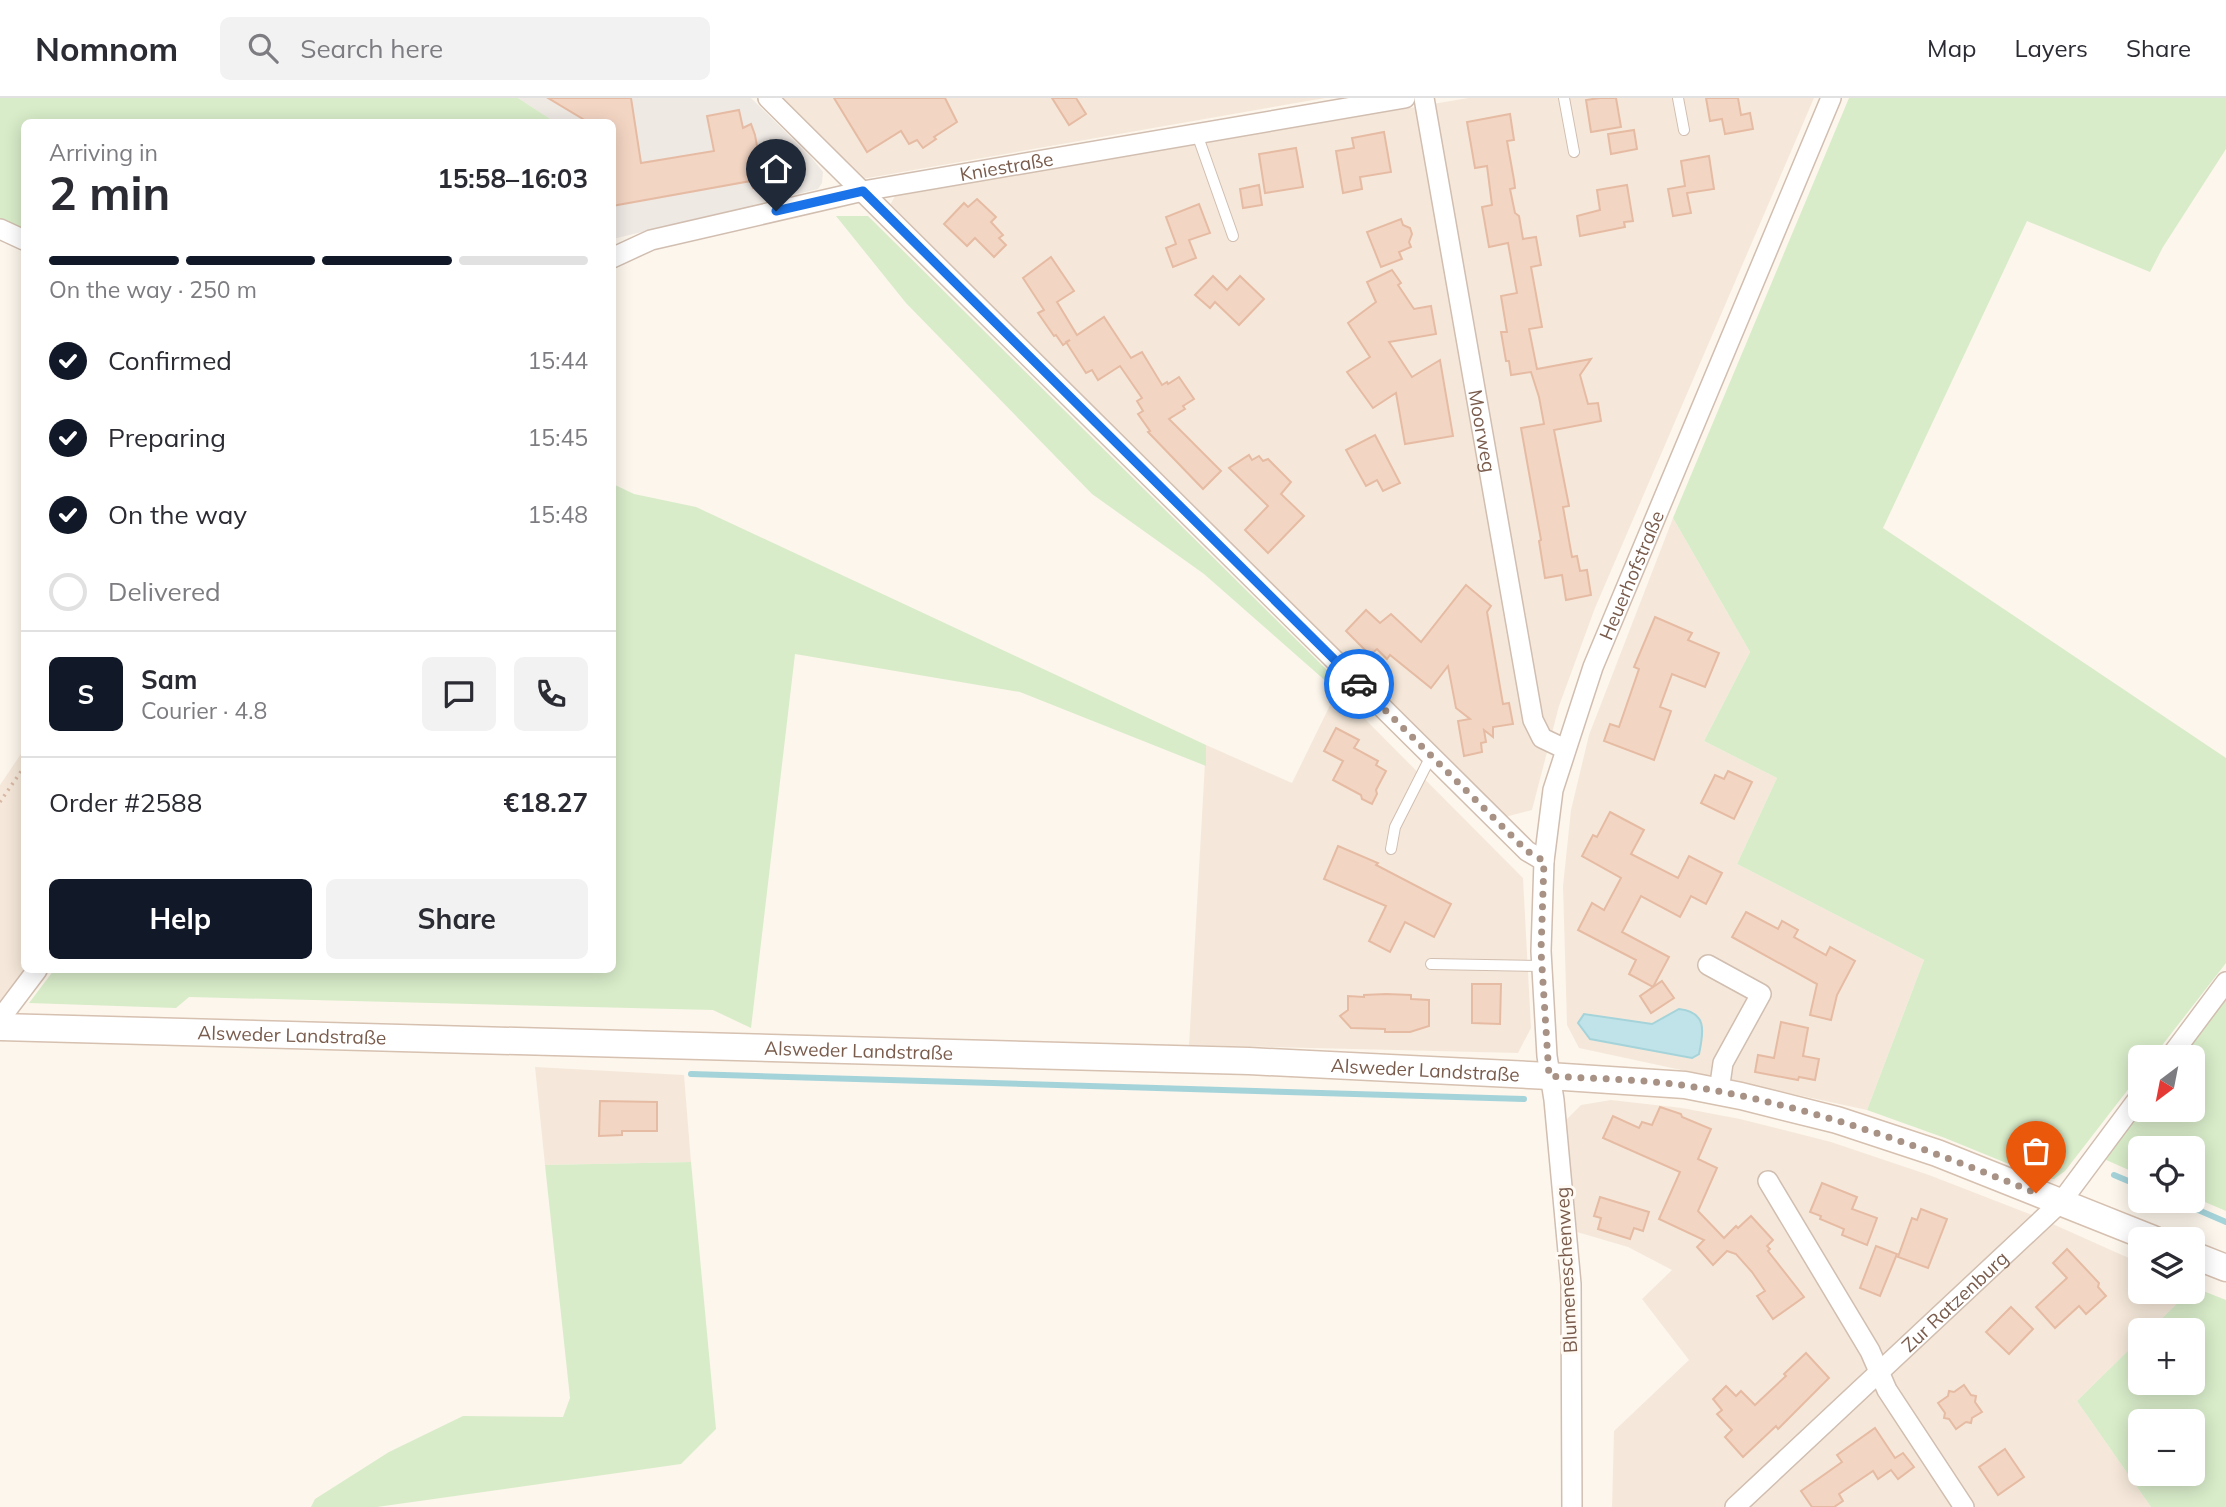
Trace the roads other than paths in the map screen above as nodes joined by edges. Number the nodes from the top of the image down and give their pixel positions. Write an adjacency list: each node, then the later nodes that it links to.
1 (768, 98): 10 (street)
2 (1405, 98): 8 (street, Kniestraße)
3 (1424, 98): 15 (street, Moorweg)
4 (1564, 98): 9 (lane)
5 (1678, 98): 7 (lane)
6 (1831, 98): 15 (street, Heuerhofstraße)
7 (1684, 130)
8 (1197, 134): 10 (street, Kniestraße); 12 (lane)
9 (1574, 152)
10 (863, 191): 14 (street, Kniestraße); 16 (street)
11 (0, 229): 13 (street)
12 (1233, 236)
13 (21, 239)
14 (616, 256)
15 (1565, 749): 18 (street, Heuerhofstraße)
16 (1432, 756): 17 (lane); 18 (street)
17 (1391, 849)
18 (1544, 861): 21 (street, Heuerhofstraße)
19 (1431, 964): 21 (lane)
20 (1708, 965): 28 (street)
21 (1542, 966): 27 (street, Heuerhofstraße)
22 (35, 973): 24 (street)
23 (2226, 982): 26 (street)
24 (0, 1019)
25 (0, 1027): 27 (street, Alsweder Landstraße)
26 (2179, 1045)
27 (1549, 1076): 28 (street, Alsweder Landstraße); 36 (street, Blumeneschenweg)
28 (1718, 1091): 31 (street, Alsweder Landstraße)
29 (2128, 1112): 31 (street, Zur Ratzenburg)
30 (1768, 1181): 35 (street)
31 (2061, 1202): 32 (street, Alsweder Landstraße); 35 (street, Zur Ratzenburg)
32 (2128, 1229)
33 (2205, 1260): 34 (street)
34 (2226, 1268)
35 (1879, 1373): 37 (street, Zur Ratzenburg); 38 (street)
36 (1572, 1507)
37 (1735, 1507)
38 (1964, 1507)

